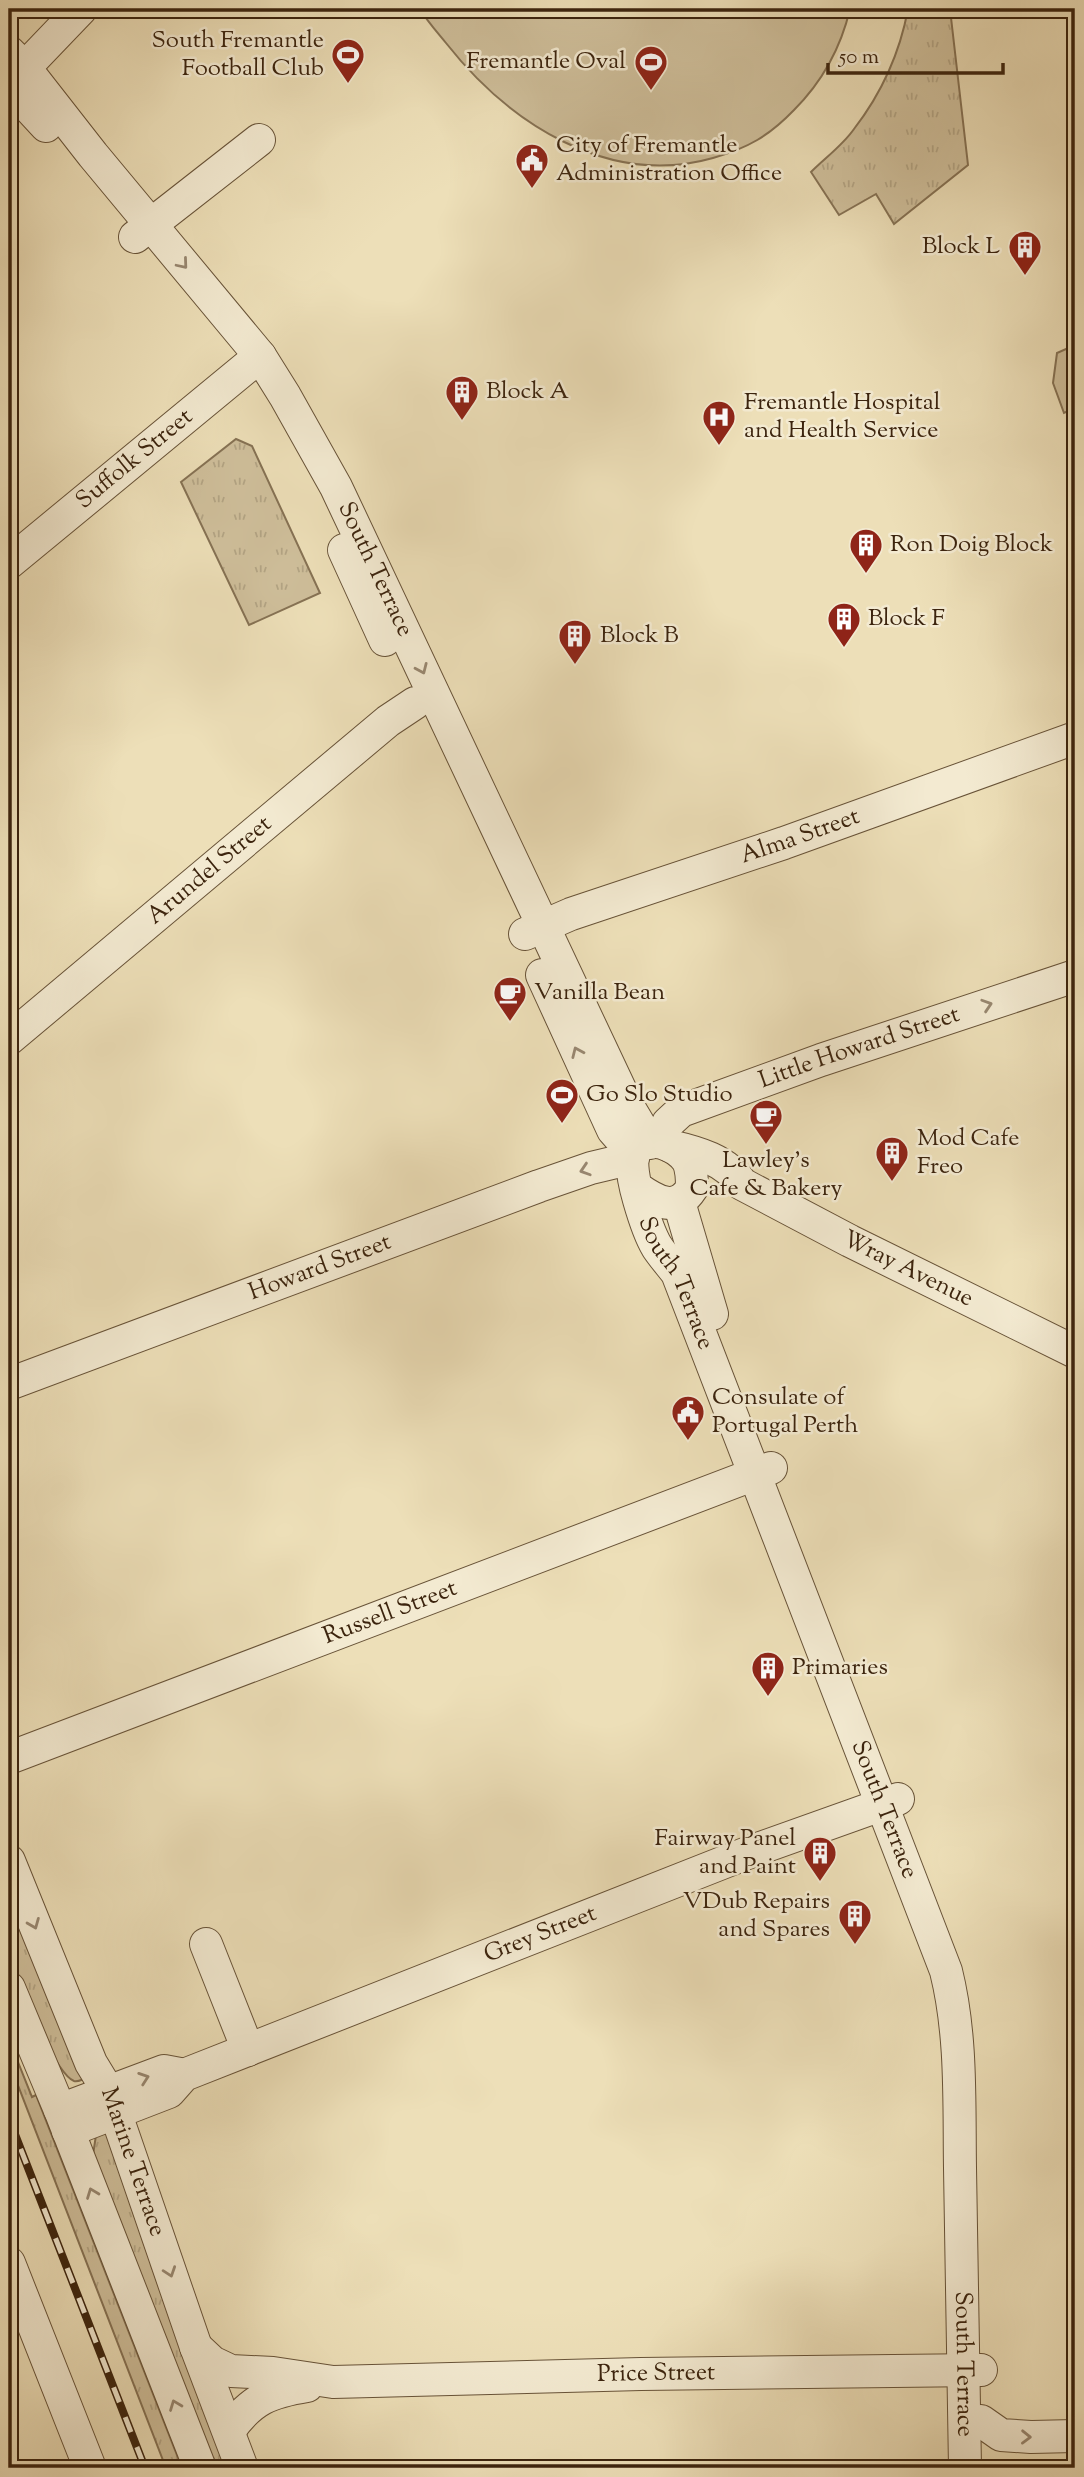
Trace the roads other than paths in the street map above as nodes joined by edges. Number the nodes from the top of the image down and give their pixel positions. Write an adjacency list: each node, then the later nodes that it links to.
1 (81, 9): 2 (street)
2 (13, 72): 4 (street, South Terrace)
3 (259, 140): 4 (street)
4 (143, 232): 5 (street, South Terrace)
5 (251, 363): 6 (street, Suffolk Street); 7 (street, South Terrace); 9 (street, South Terrace, one-way to 9)
6 (9, 563)
7 (415, 703): 9 (street, South Terrace); 11 (street, Arundel Street)
8 (1075, 739): 9 (street, Alma Street)
9 (534, 931): 12 (street, South Terrace)
10 (1075, 976): 12 (street, Little Howard Street, one-way to 10)
11 (9, 1039)
12 (647, 1155): 13 (street, Wray Avenue); 14 (street, South Terrace); 14 (street); 16 (street, Howard Street, one-way to 16); 17 (street, South Terrace)
13 (741, 1184): 14 (street); 15 (street, Wray Avenue)
14 (686, 1195): 17 (street, South Terrace)
15 (1075, 1352)
16 (9, 1384)
17 (763, 1472): 18 (street, Russell Street); 19 (street, South Terrace)
18 (9, 1758)
19 (890, 1802): 23 (street, Grey Street); 28 (street, South Terrace)
20 (9, 1861): 24 (street, Marine Terrace, one-way to 24)
21 (206, 1944): 23 (street)
22 (9, 1988): 25 (street, Marine Terrace)
23 (248, 2050): 24 (street, Grey Street)
24 (112, 2102): 25 (street, Grey Street); 27 (street, Marine Terrace, one-way to 27)
25 (64, 2121): 34 (street, Marine Terrace, one-way to 25)
26 (9, 2263): 33 (street)
27 (196, 2347): 29 (street, Price Street); 31 (street, Marine Terrace)
28 (972, 2370): 29 (street, Price Street); 30 (street, South Terrace); 36 (street, South Terrace)
29 (333, 2382): 31 (street, Price Street)
30 (981, 2421): 32 (street, one-way to 32); 37 (street, South Terrace)
31 (229, 2431): 35 (street, Marine Terrace)
32 (1075, 2436)
33 (90, 2468)
34 (200, 2468)
35 (242, 2468)
36 (965, 2468)
37 (982, 2468)

